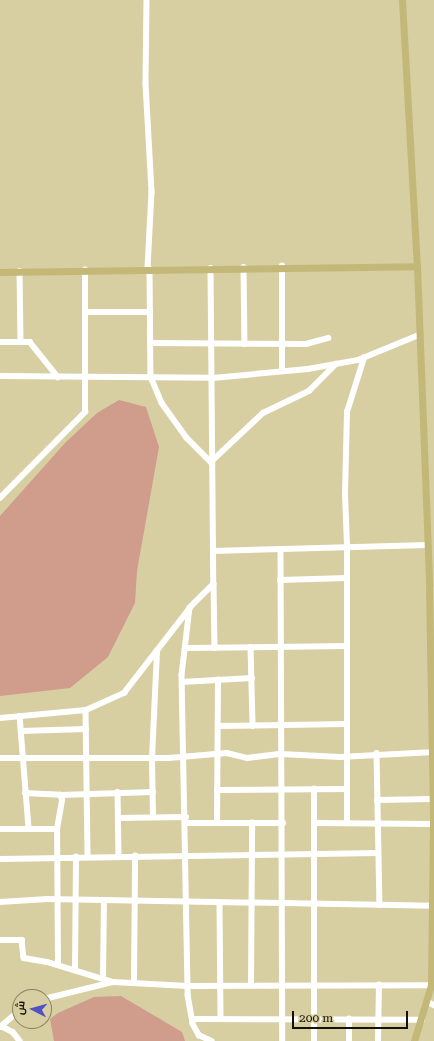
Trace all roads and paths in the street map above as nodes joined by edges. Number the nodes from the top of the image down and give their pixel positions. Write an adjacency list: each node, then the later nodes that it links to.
1 (147, 0): 7 (street)
2 (402, 0): 4 (main road)
3 (282, 266): 4 (main road); 5 (main road); 20 (street)
4 (417, 266): 13 (main road)
5 (244, 267): 6 (main road); 19 (street)
6 (211, 268): 7 (main road); 18 (street)
7 (149, 269): 8 (main road); 12 (street)
8 (85, 270): 10 (main road); 11 (street)
9 (0, 272): 10 (main road)
10 (20, 272): 16 (street)
11 (85, 312): 12 (street); 26 (street)
12 (150, 312): 17 (street)
13 (419, 335): 21 (street); 31 (main road)
14 (328, 338): 20 (street)
15 (0, 342): 16 (street)
16 (21, 342): 25 (street)
17 (150, 344): 18 (street); 27 (street)
18 (212, 344): 19 (street); 28 (street)
19 (245, 344): 20 (street)
20 (282, 344): 23 (street)
21 (364, 358): 22 (street); 32 (street)
22 (336, 364): 23 (street); 29 (street)
23 (282, 371): 28 (street)
24 (0, 376): 25 (street)
25 (58, 377): 26 (street)
26 (85, 377): 27 (street); 30 (street)
27 (151, 377): 28 (street); 29 (street)
28 (213, 378): 29 (street)
29 (211, 462): 34 (street)
30 (0, 498)
31 (428, 545): 32 (street); 57 (main road)
32 (348, 546): 33 (street); 35 (street)
33 (281, 549): 34 (street); 36 (street)
34 (213, 551): 37 (street)
35 (348, 578): 36 (street); 39 (street)
36 (280, 580): 41 (street)
37 (214, 584): 38 (street); 43 (street)
38 (190, 608): 42 (street); 44 (street)
39 (347, 646): 41 (street); 51 (street)
40 (251, 647): 41 (street); 43 (street); 45 (street)
41 (281, 647): 54 (street)
42 (185, 648): 43 (street); 47 (street)
43 (215, 648)
44 (157, 651): 48 (street); 66 (street)
45 (252, 678): 46 (street); 53 (street)
46 (218, 680): 47 (street); 52 (street)
47 (182, 682): 64 (street)
48 (86, 710): 49 (street); 55 (street)
49 (20, 716): 50 (street); 56 (street)
50 (0, 718)
51 (347, 724): 54 (street); 61 (street)
52 (218, 726): 53 (street); 59 (street)
53 (253, 726): 54 (street)
54 (281, 726): 60 (street)
55 (86, 729): 56 (street); 63 (street)
56 (21, 731): 62 (street)
57 (433, 752): 58 (street); 76 (main road)
58 (377, 753): 61 (street); 77 (street)
59 (218, 754): 60 (street); 64 (street); 69 (street)
60 (281, 754): 61 (street); 70 (street)
61 (347, 756): 68 (street)
62 (22, 757): 63 (street); 65 (street); 74 (street)
63 (87, 757): 66 (street); 71 (street)
64 (184, 757): 66 (street); 80 (street)
65 (0, 758)
66 (152, 758): 73 (street)
67 (314, 789): 68 (street); 70 (street); 84 (street)
68 (347, 789): 85 (street)
69 (217, 790): 70 (street); 81 (street)
70 (283, 790): 83 (street)
71 (87, 792): 72 (street); 75 (street); 98 (street)
72 (118, 792): 73 (street); 79 (street)
73 (153, 792): 78 (street)
74 (25, 793): 75 (street); 89 (street)
75 (60, 795): 90 (street)
76 (432, 799): 77 (street); 87 (main road)
77 (377, 800): 86 (street)
78 (154, 817): 79 (street); 80 (street)
79 (118, 818): 99 (street)
80 (186, 820): 81 (street); 96 (street)
81 (217, 823): 82 (street)
82 (252, 823): 83 (street); 92 (street)
83 (283, 823): 93 (street)
84 (314, 823): 85 (street); 94 (street)
85 (347, 823): 86 (street)
86 (378, 824): 87 (street); 91 (street)
87 (433, 824): 108 (main road)
88 (0, 829): 89 (street)
89 (29, 829): 90 (street)
90 (57, 829): 100 (street)
91 (378, 853): 94 (street); 113 (street)
92 (252, 854): 93 (street); 96 (street); 110 (street)
93 (283, 854): 94 (street); 111 (street)
94 (314, 854): 112 (street)
95 (135, 856): 96 (street); 99 (street); 105 (street)
96 (187, 856): 107 (street)
97 (76, 857): 98 (street); 100 (street); 103 (street)
98 (88, 857): 99 (street)
99 (119, 857)
100 (58, 858): 101 (street); 102 (street)
101 (0, 859)
102 (58, 900): 103 (street); 106 (street); 115 (street)
103 (76, 900): 104 (street); 116 (street)
104 (104, 901): 105 (street); 117 (street)
105 (135, 901): 107 (street); 120 (street)
106 (0, 902)
107 (188, 902): 109 (street); 122 (street)
108 (433, 902): 113 (street); 118 (main road)
109 (220, 903): 110 (street); 123 (street)
110 (252, 903): 111 (street); 124 (street)
111 (284, 904): 112 (street); 125 (street)
112 (314, 904): 113 (street); 126 (street)
113 (380, 905)
114 (0, 940): 115 (street)
115 (58, 965): 116 (street)
116 (75, 971): 117 (street)
117 (103, 979): 119 (street)
118 (432, 980): 121 (street); 128 (main road)
119 (113, 982): 120 (street); 127 (street)
120 (134, 983): 122 (street)
121 (378, 985): 126 (street); 135 (street)
122 (188, 986): 123 (street); 130 (street)
123 (221, 986): 124 (street); 131 (street)
124 (251, 986): 125 (street)
125 (283, 986): 126 (street); 132 (street)
126 (314, 986): 133 (street)
127 (52, 997)
128 (431, 1003): 136 (main road)
129 (12, 1017): 137 (street)
130 (192, 1019): 131 (street); 139 (street)
131 (221, 1019): 132 (street)
132 (283, 1019): 133 (street); 140 (street)
133 (314, 1019): 134 (street); 141 (street)
134 (349, 1020): 135 (street); 142 (street)
135 (378, 1020): 136 (street); 143 (street)
136 (422, 1020): 144 (main road)
137 (1, 1026): 138 (street)
138 (20, 1041)
139 (212, 1041)
140 (283, 1041)
141 (314, 1041)
142 (349, 1041)
143 (378, 1041)
144 (414, 1041)

